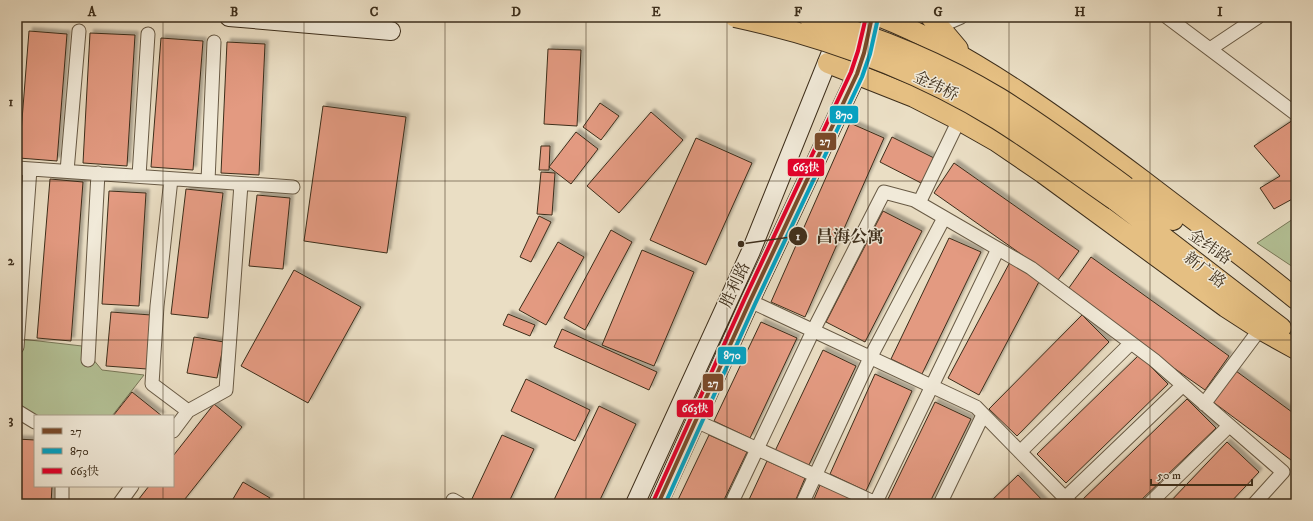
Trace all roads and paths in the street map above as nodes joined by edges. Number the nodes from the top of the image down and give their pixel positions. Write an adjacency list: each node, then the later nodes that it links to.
1 (230, 17): 10 (main road)
2 (735, 17): 32 (main road, 金纬桥, bridge)
3 (810, 17): 32 (main road, 金纬桥, bridge)
4 (840, 17): 19 (main road, 胜利路)
5 (872, 17): 20 (main road, 胜利路)
6 (881, 17): 12 (main road)
7 (961, 17): 11 (street)
8 (1168, 17): 17 (street)
9 (1258, 17): 17 (street)
10 (264, 18): 14 (main road)
11 (935, 22): 12 (street); 18 (main road)
12 (900, 24): 18 (main road)
13 (79, 31): 25 (street)
14 (391, 31)
15 (148, 34): 27 (street)
16 (214, 42): 29 (street)
17 (1210, 49): 21 (street)
18 (967, 59): 36 (main road)
19 (828, 63): 20 (main road); 65 (main road, 胜利路)
20 (857, 74): 22 (main road); 37 (main road, 胜利路)
21 (1296, 114)
22 (959, 120): 33 (street); 39 (main road)
23 (17, 168): 24 (street)
24 (30, 169): 25 (street); 43 (street)
25 (67, 171): 26 (street)
26 (98, 174): 27 (street); 46 (street)
27 (139, 176): 28 (street)
28 (171, 179): 29 (street); 51 (street)
29 (208, 181): 30 (street)
30 (241, 184): 31 (street); 51 (street)
31 (294, 187)
32 (1120, 193): 38 (main road, 金纬路); 41 (main road, 新广路)
33 (919, 204): 34 (street); 40 (street)
34 (944, 218): 35 (street); 45 (street)
35 (998, 249): 42 (street); 48 (street)
36 (1296, 299)
37 (750, 301): 40 (street); 54 (main road, 胜利路)
38 (1296, 306)
39 (1260, 330): 44 (main road); 49 (street)
40 (813, 331): 45 (street); 57 (street)
41 (1296, 341)
42 (1131, 343): 47 (street); 58 (street)
43 (17, 346)
44 (1296, 349)
45 (870, 358): 48 (street); 59 (street)
46 (88, 360)
47 (1183, 385): 49 (street); 62 (street)
48 (932, 387): 52 (street); 69 (street)
49 (1204, 404): 55 (street)
50 (17, 411): 53 (street)
51 (188, 411): 56 (street)
52 (984, 415): 58 (street); 70 (street)
53 (34, 421)
54 (696, 422): 57 (street); 66 (main road, 胜利路)
55 (1229, 426): 71 (street); 72 (street)
56 (174, 430)
57 (757, 449): 59 (street); 67 (street)
58 (1020, 452): 62 (street)
59 (815, 475): 68 (street); 69 (street)
60 (62, 487): 63 (street)
61 (131, 487): 64 (street)
62 (1068, 501)
63 (62, 504)
64 (119, 504)
65 (635, 504)
66 (658, 504)
67 (731, 504)
68 (802, 504)
69 (876, 504)
70 (940, 504)
71 (1149, 504)
72 (1254, 504)

